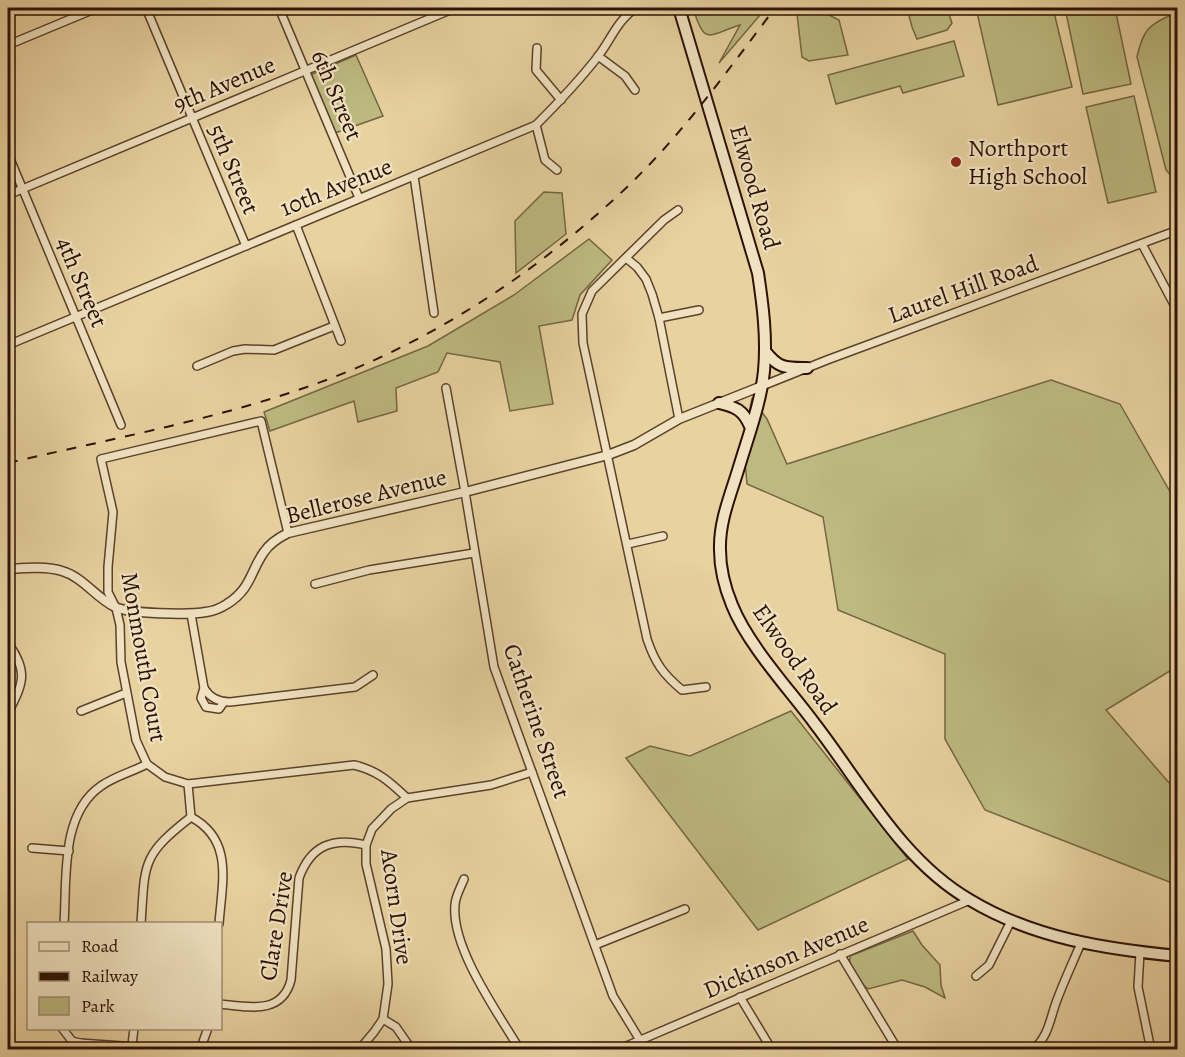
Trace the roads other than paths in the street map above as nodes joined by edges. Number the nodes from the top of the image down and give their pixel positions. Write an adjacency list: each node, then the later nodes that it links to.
1 (97, 8): 7 (street)
2 (146, 8): 13 (street, 5th Street)
3 (279, 8): 10 (street, 6th Street)
4 (455, 8): 10 (street, 9th Avenue)
5 (636, 8): 9 (street, 10th Avenue)
6 (679, 8): 35 (main road, Elwood Road)
7 (8, 45)
8 (537, 48): 12 (street)
9 (598, 56): 11 (street); 12 (street, 10th Avenue)
10 (306, 71): 13 (street, 9th Avenue); 20 (street, 6th Street)
11 (635, 90)
12 (561, 100): 14 (street, 10th Avenue)
13 (192, 119): 18 (street, 9th Avenue); 25 (street, 5th Street)
14 (536, 125): 16 (street); 17 (street, 10th Avenue)
15 (8, 154): 18 (street, 4th Street)
16 (557, 170)
17 (414, 176): 20 (street, 10th Avenue); 29 (street)
18 (22, 189): 19 (street, 9th Avenue); 30 (street, 4th Street)
19 (8, 195)
20 (359, 198): 22 (street, 10th Avenue)
21 (678, 210): 26 (street)
22 (296, 225): 25 (street, 10th Avenue); 32 (street)
23 (1178, 230): 24 (street, Laurel Hill Road)
24 (1142, 244): 28 (street); 37 (street, Laurel Hill Road)
25 (246, 246): 30 (street, 10th Avenue)
26 (626, 258): 31 (street); 44 (street)
27 (699, 310): 31 (street)
28 (1178, 312)
29 (434, 313)
30 (76, 317): 34 (street, 10th Avenue); 42 (street, 4th Street)
31 (659, 318): 41 (street)
32 (334, 326): 33 (street); 36 (street)
33 (341, 341)
34 (8, 345)
35 (765, 351): 37 (main road); 38 (main road, Elwood Road)
36 (197, 366)
37 (807, 368): 38 (street, Laurel Hill Road)
38 (762, 386): 40 (street, Bellerose Avenue); 43 (main road, Elwood Road)
39 (446, 388): 45 (street, Catherine Street)
40 (719, 403): 41 (street, Bellerose Avenue); 43 (main road)
41 (679, 419): 44 (street, Bellerose Avenue)
42 (121, 425)
43 (750, 426): 71 (main road, Elwood Road)
44 (609, 455): 45 (street, Bellerose Avenue); 48 (street)
45 (465, 492): 46 (street, Bellerose Avenue); 49 (street, Catherine Street)
46 (288, 533): 52 (street, Monmouth Court); 53 (street, Bellerose Avenue)
47 (663, 536): 48 (street)
48 (628, 544): 56 (street)
49 (474, 553): 51 (street); 63 (street, Catherine Street)
50 (8, 569): 52 (street, Bellerose Avenue)
51 (315, 584)
52 (116, 608): 53 (street, Bellerose Avenue); 58 (street, Monmouth Court)
53 (191, 614): 57 (street)
54 (8, 643): 61 (street)
55 (373, 675): 59 (street)
56 (706, 687)
57 (204, 688): 59 (street); 59 (street)
58 (126, 693): 60 (street); 62 (street, Monmouth Court)
59 (224, 702)
60 (81, 711)
61 (8, 713)
62 (147, 764): 64 (street, Monmouth Court); 69 (street)
63 (532, 771): 65 (street, Acorn Drive); 78 (street, Catherine Street)
64 (188, 784): 65 (street, Monmouth Court); 66 (street)
65 (408, 798): 67 (street, Acorn Drive)
66 (191, 817): 75 (street); 76 (street)
67 (366, 845): 84 (street, Clare Drive); 85 (street, Acorn Drive)
68 (32, 848): 69 (street)
69 (69, 851): 74 (street)
70 (464, 879): 96 (street)
71 (970, 900): 73 (main road, Elwood Road); 80 (street, Dickinson Avenue)
72 (685, 909): 78 (street)
73 (1011, 921): 77 (main road, Elwood Road); 82 (street)
74 (64, 922)
75 (141, 922)
76 (219, 922)
77 (1081, 943): 79 (main road, Elwood Road); 101 (street)
78 (595, 945): 89 (street, Catherine Street)
79 (1140, 952): 81 (main road, Elwood Road); 102 (street)
80 (840, 954): 83 (street, Dickinson Avenue); 100 (street)
81 (1178, 956)
82 (976, 976)
83 (740, 997): 89 (street, Dickinson Avenue); 99 (street)
84 (222, 1004)
85 (383, 1019): 94 (street); 95 (street)
86 (63, 1030): 91 (street)
87 (134, 1030): 90 (street)
88 (208, 1030): 93 (street)
89 (640, 1040): 97 (street, Dickinson Avenue); 98 (street, Catherine Street)
90 (132, 1045): 91 (street); 92 (street)
91 (78, 1046)
92 (178, 1050)
93 (200, 1050)
94 (358, 1050)
95 (412, 1050)
96 (520, 1050)
97 (617, 1050)
98 (646, 1050)
99 (772, 1050)
100 (898, 1050)
101 (1033, 1050)
102 (1151, 1050)

